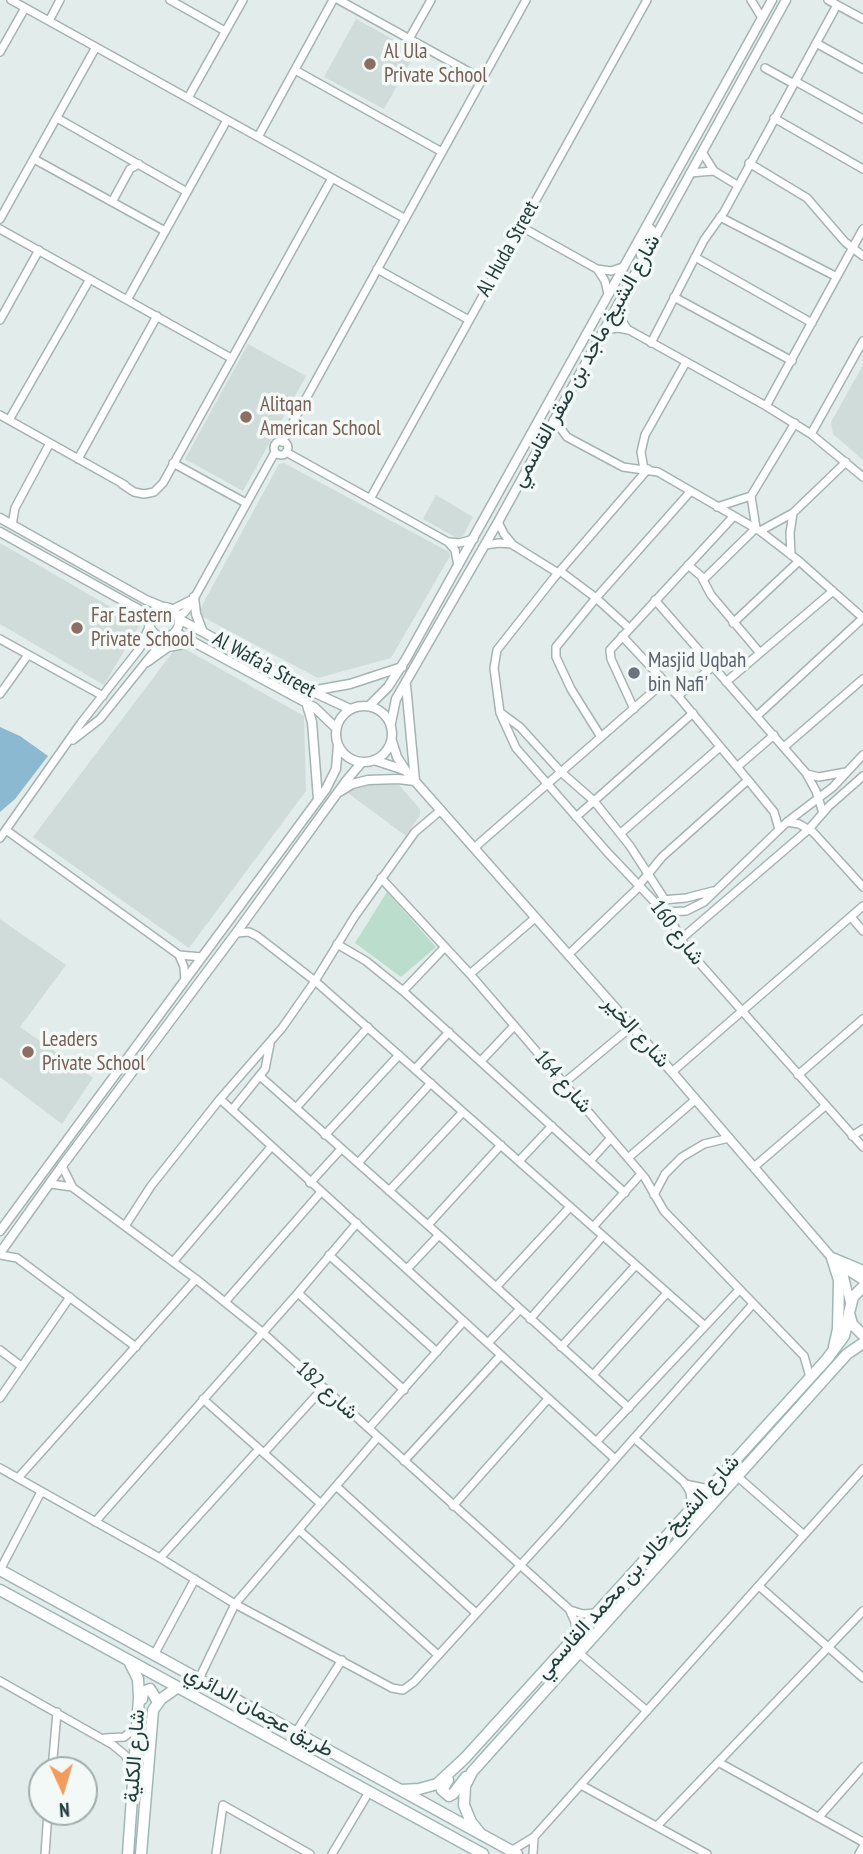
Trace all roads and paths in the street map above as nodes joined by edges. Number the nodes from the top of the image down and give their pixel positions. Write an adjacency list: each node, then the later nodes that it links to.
1 (11, 0): 15 (street)
2 (60, 0): 18 (street)
3 (170, 0): 19 (street)
4 (243, 0): 19 (street)
5 (334, 0): 26 (street)
6 (339, 0): 20 (street)
7 (430, 0): 20 (street)
8 (526, 0): 27 (street)
9 (647, 0): 51 (street, Al Huda Street)
10 (751, 0): 16 (street)
11 (772, 0): 16 (street, شارع الشيخ ماجد بن صقر القاسمي)
12 (786, 0): 36 (street, شارع الشيخ ماجد بن صقر القاسمي)
13 (828, 0): 14 (street)
14 (838, 5): 17 (street); 21 (street)
15 (25, 8): 18 (street); 23 (street)
16 (762, 18): 47 (street, شارع الشيخ ماجد بن صقر القاسمي)
17 (863, 19)
18 (49, 21): 22 (street)
19 (225, 31): 29 (street)
20 (409, 39): 27 (street)
21 (816, 43): 25 (street); 28 (street)
22 (96, 47): 29 (street); 30 (street)
23 (0, 52)
24 (765, 68): 28 (street)
25 (863, 69)
26 (295, 70): 34 (street); 35 (street)
27 (482, 79): 35 (street)
28 (794, 82): 31 (street); 32 (street)
29 (188, 98): 33 (street)
30 (57, 118): 37 (street); 39 (street)
31 (775, 118): 38 (street); 40 (street)
32 (863, 119)
33 (227, 120): 34 (street); 45 (street)
34 (258, 137): 43 (street)
35 (442, 152): 49 (street)
36 (702, 152): 41 (street); 42 (street, شارع الشيخ ماجد بن صقر القاسمي)
37 (34, 159): 46 (street); 50 (street)
38 (749, 163): 44 (street); 55 (street)
39 (139, 164): 45 (street); 46 (street)
40 (863, 169)
41 (714, 171): 42 (street); 44 (street)
42 (690, 173): 57 (street, شارع الشيخ ماجد بن صقر القاسمي)
43 (332, 178): 49 (street); 77 (street)
44 (737, 185): 48 (street)
45 (187, 192): 54 (street)
46 (112, 202): 54 (street)
47 (655, 211): 57 (street); 60 (street, شارع الشيخ ماجد بن صقر القاسمي)
48 (720, 217): 59 (street); 63 (street)
49 (404, 218): 61 (street)
50 (0, 219)
51 (520, 226): 62 (street); 71 (street, Al Huda Street)
52 (0, 229): 56 (street)
53 (863, 229): 55 (street)
54 (165, 231): 67 (street)
55 (852, 248): 58 (street); 63 (street)
56 (39, 250): 64 (street); 70 (street)
57 (645, 254): 68 (street, شارع الشيخ ماجد بن صقر القاسمي)
58 (863, 256)
59 (695, 257): 66 (street); 72 (street)
60 (623, 267): 62 (street); 65 (street, شارع الشيخ ماجد بن صقر القاسمي)
61 (377, 269): 71 (street); 88 (street)
62 (597, 269): 65 (street)
63 (835, 276): 72 (street)
64 (90, 279): 67 (street); 83 (street)
65 (608, 294): 109 (street, شارع الشيخ ماجد بن صقر القاسمي)
66 (674, 297): 76 (street); 78 (street)
67 (127, 300): 69 (street)
68 (618, 303): 73 (street, شارع الشيخ ماجد بن صقر القاسمي); 74 (street)
69 (157, 316): 77 (street); 92 (street)
70 (0, 320)
71 (469, 320): 99 (street, Al Huda Street)
72 (812, 323): 78 (street)
73 (603, 330): 74 (street); 82 (street, شارع الشيخ ماجد بن صقر القاسمي)
74 (629, 330): 76 (street)
75 (863, 341): 85 (street)
76 (651, 342): 79 (street)
77 (231, 358): 94 (street)
78 (792, 361): 80 (street)
79 (687, 362): 80 (street); 95 (street)
80 (766, 406): 84 (street)
81 (0, 415): 83 (street)
82 (554, 419): 86 (street, شارع الشيخ ماجد بن صقر القاسمي); 87 (street)
83 (9, 420): 89 (street)
84 (795, 423): 85 (street); 98 (street)
85 (811, 434): 93 (street)
86 (544, 437): 87 (street); 105 (street, شارع الشيخ ماجد بن صقر القاسمي)
87 (567, 437): 95 (street)
88 (282, 442): 90 (street); 91 (street)
89 (50, 443): 92 (street); 106 (street)
90 (275, 452): 91 (street); 100 (street)
91 (286, 452): 99 (street)
92 (78, 459): 94 (street)
93 (846, 462): 96 (street); 102 (street)
94 (173, 463): 100 (street)
95 (646, 469): 97 (street); 117 (street, شارع 160)
96 (863, 477)
97 (690, 492): 101 (street); 121 (street)
98 (751, 496): 101 (street); 107 (street)
99 (370, 499): 110 (street)
100 (246, 503): 120 (street)
101 (717, 508): 103 (street)
102 (793, 513): 107 (street); 113 (street)
103 (733, 517): 107 (street); 115 (street)
104 (0, 518): 106 (street)
105 (498, 522): 111 (street, شارع الشيخ ماجد بن صقر القاسمي); 112 (street)
106 (12, 525): 123 (street)
107 (758, 530): 113 (street); 118 (street)
108 (0, 532): 126 (street)
109 (474, 539): 110 (street); 116 (street, شارع الشيخ ماجد بن صقر القاسمي)
110 (448, 542): 116 (street)
111 (485, 545): 112 (street); 143 (street, شارع الشيخ ماجد بن صقر القاسمي)
112 (513, 545): 117 (street)
113 (791, 555): 114 (street)
114 (799, 561): 119 (street); 127 (street)
115 (688, 565): 118 (street); 122 (street)
116 (458, 566): 138 (street, شارع الشيخ ماجد بن صقر القاسمي)
117 (559, 572): 121 (street); 152 (street, شارع 160)
118 (703, 580): 127 (street)
119 (832, 591): 125 (street); 135 (street)
120 (194, 597): 124 (street); 129 (street)
121 (596, 598): 128 (street); 158 (street)
122 (655, 600): 128 (street); 139 (street)
123 (163, 607): 124 (street); 126 (street)
124 (177, 615): 129 (street, Al Wafa'a Street); 130 (street)
125 (862, 615): 154 (street)
126 (149, 622): 132 (street); 146 (street)
127 (733, 622): 135 (street)
128 (629, 628): 131 (street)
129 (202, 630): 144 (street, Al Wafa'a Street)
130 (175, 632): 132 (street); 134 (street, Al Wafa'a Street)
131 (622, 636): 141 (street); 151 (street)
132 (166, 637): 137 (street)
133 (0, 639): 136 (street)
134 (195, 642): 137 (street); 148 (street, Al Wafa'a Street)
135 (760, 653): 142 (street)
136 (28, 655): 145 (street); 146 (street)
137 (147, 662): 160 (street)
138 (402, 667): 144 (street); 149 (street, شارع الشيخ ماجد بن صقر القاسمي)
139 (712, 667): 142 (street); 147 (street)
140 (863, 679): 163 (street)
141 (664, 682): 147 (street); 151 (street)
142 (726, 682): 154 (street)
143 (406, 683): 155 (street, شارع الشيخ ماجد بن صقر القاسمي); 174 (street)
144 (311, 691): 150 (street, Al Wafa'a Street)
145 (0, 694)
146 (103, 696): 160 (street)
147 (678, 696): 153 (street)
148 (306, 702): 156 (street, Al Wafa'a Street); 178 (street)
149 (369, 706): 150 (street); 155 (street)
150 (350, 709): 156 (street)
151 (634, 709): 158 (street)
152 (500, 713): 169 (street); 175 (street, شارع 160)
153 (693, 713): 162 (street); 179 (street)
154 (758, 715): 157 (street)
155 (391, 723): 159 (street)
156 (337, 728): 161 (street)
157 (774, 735): 163 (street); 167 (street)
158 (601, 737): 169 (street)
159 (392, 741): 165 (street); 168 (street, شارع الخير)
160 (70, 742): 186 (street)
161 (338, 746): 166 (street); 178 (street)
162 (720, 747): 167 (street); 187 (street)
163 (784, 747): 171 (street)
164 (863, 755): 170 (street)
165 (374, 760): 166 (street); 168 (street, شارع الخير)
166 (362, 762): 176 (street)
167 (737, 767): 173 (street)
168 (406, 771): 174 (street, شارع الخير)
169 (561, 772): 175 (street); 179 (street)
170 (847, 772): 171 (street); 177 (street)
171 (806, 773): 177 (street)
172 (863, 776): 181 (street)
173 (748, 780): 184 (street); 190 (street)
174 (415, 781): 176 (street); 180 (street, شارع الخير)
175 (548, 785): 182 (street, شارع 160); 189 (street)
176 (336, 794): 201 (street)
177 (819, 798): 181 (street); 183 (street)
178 (318, 800): 212 (street)
179 (594, 801): 182 (street); 187 (street)
180 (441, 810): 189 (street, شارع الخير); 191 (street)
181 (823, 813): 185 (street)
182 (576, 817): 192 (street, شارع 160)
183 (787, 822): 184 (street); 185 (street)
184 (779, 829): 194 (street)
185 (809, 829): 193 (street); 200 (street)
186 (6, 830): 188 (street); 210 (street)
187 (621, 833): 190 (street)
188 (0, 838)
189 (474, 848): 203 (street, شارع الخير)
190 (647, 872): 192 (street); 196 (street)
191 (381, 878): 208 (street); 209 (street, شارع 164)
192 (640, 885): 195 (street, شارع 160); 211 (street)
193 (863, 887)
194 (716, 890): 196 (street); 197 (street)
195 (652, 899): 196 (street); 199 (street, شارع 160)
196 (665, 900)
197 (704, 902): 199 (street); 200 (street)
198 (863, 906): 202 (street)
199 (664, 912): 207 (street, شارع 160)
200 (712, 913): 207 (street)
201 (249, 915): 205 (street); 206 (street)
202 (851, 917): 204 (street); 217 (street)
203 (535, 918): 211 (street, شارع الخير); 213 (street)
204 (863, 931)
205 (236, 933): 206 (street); 252 (street)
206 (257, 936): 215 (street)
207 (681, 939): 217 (street, شارع 160)
208 (337, 944): 215 (street); 216 (street)
209 (444, 948): 213 (street, شارع 164); 216 (street)
210 (180, 955): 212 (street); 214 (street)
211 (568, 956): 221 (street, شارع الخير)
212 (202, 957): 214 (street)
213 (470, 974): 220 (street, شارع 164)
214 (185, 979): 267 (street)
215 (315, 981): 219 (street); 223 (street)
216 (403, 991): 222 (street)
217 (742, 1011): 227 (street); 228 (street, شارع 160)
218 (863, 1019): 228 (street)
219 (368, 1027): 224 (street); 235 (street)
220 (514, 1027): 225 (street); 231 (street, شارع 164)
221 (631, 1027): 227 (street, شارع الخير); 231 (street)
222 (449, 1032): 225 (street); 226 (street)
223 (270, 1043): 229 (street); 232 (street)
224 (399, 1055): 226 (street); 240 (street)
225 (481, 1061): 238 (street)
226 (415, 1069): 230 (street)
227 (672, 1072): 233 (street, شارع الخير)
228 (798, 1076): 234 (street, شارع 160)
229 (261, 1077): 235 (street); 236 (street)
230 (431, 1083): 237 (street); 251 (street)
231 (564, 1083): 243 (street, شارع 164)
232 (220, 1099): 236 (street); 264 (street)
233 (695, 1100): 242 (street, شارع الخير); 248 (street)
234 (825, 1106): 241 (street, شارع 160); 253 (street)
235 (296, 1108): 240 (street)
236 (232, 1110): 245 (street)
237 (463, 1112): 244 (street); 259 (street)
238 (552, 1126): 249 (street); 250 (street)
239 (863, 1129): 241 (street)
240 (325, 1135): 247 (street)
241 (852, 1136): 246 (street, شارع 160)
242 (729, 1138): 253 (street, شارع الخير); 261 (street)
243 (610, 1139): 248 (street, شارع 164); 249 (street)
244 (501, 1145): 250 (street); 265 (street)
245 (271, 1147): 255 (street); 275 (street)
246 (863, 1147)
247 (341, 1149): 251 (street); 255 (street)
248 (628, 1158): 254 (street, شارع 164)
249 (591, 1160): 260 (street)
250 (519, 1161): 262 (street)
251 (358, 1163): 259 (street)
252 (62, 1166): 256 (street); 257 (street, شارع 182)
253 (754, 1167): 274 (street, شارع الخير)
254 (642, 1174): 260 (street); 261 (street, شارع 164)
255 (310, 1183): 258 (street)
256 (51, 1184): 257 (street, شارع 182); 270 (street)
257 (72, 1187): 264 (street, شارع 182)
258 (321, 1192): 263 (street); 288 (street)
259 (390, 1192): 265 (street)
260 (625, 1192): 266 (street)
261 (654, 1195): 283 (street, شارع 164)
262 (570, 1207): 266 (street); 281 (street)
263 (356, 1223): 272 (street); 277 (street)
264 (125, 1226): 275 (street, شارع 182)
265 (428, 1226): 268 (street)
266 (593, 1227): 269 (street)
267 (0, 1231)
268 (439, 1235): 277 (street); 281 (street)
269 (603, 1236): 276 (street); 292 (street)
270 (11, 1238): 271 (street); 273 (street)
271 (0, 1254): 273 (street)
272 (329, 1255): 284 (street); 302 (street)
273 (17, 1258): 286 (street)
274 (832, 1258): 278 (main road); 280 (street); 287 (street, شارع الخير); 305 (main road)
275 (173, 1262): 279 (street, شارع 182)
276 (636, 1265): 285 (street); 300 (street)
277 (407, 1269): 293 (street)
278 (863, 1270)
279 (196, 1279): 288 (street, شارع 182); 299 (street)
280 (863, 1280)
281 (496, 1287): 290 (street)
282 (863, 1287): 287 (main road)
283 (739, 1290): 289 (street, شارع 164); 294 (street)
284 (298, 1293): 295 (street); 312 (street)
285 (667, 1293): 294 (street); 309 (street)
286 (70, 1297): 299 (street); 308 (street)
287 (850, 1302): 291 (main road, شارع الشيخ خالد بن محمد القاسمي)
288 (225, 1303): 295 (street, شارع 182)
289 (753, 1304): 306 (street, شارع 164); 319 (street)
290 (520, 1309): 292 (street); 297 (street)
291 (849, 1315): 296 (main road); 305 (main road, شارع الشيخ خالد بن محمد القاسمي)
292 (530, 1318): 300 (street)
293 (464, 1321): 297 (street); 302 (street)
294 (705, 1326): 316 (street)
295 (261, 1332): 311 (street, شارع 182); 314 (street)
296 (863, 1335)
297 (488, 1343): 304 (street)
298 (863, 1343): 307 (main road, شارع الشيخ خالد بن محمد القاسمي)
299 (136, 1347): 327 (street)
300 (561, 1347): 309 (street)
301 (0, 1350): 308 (street)
302 (437, 1352): 312 (street)
303 (863, 1353): 307 (main road)
304 (501, 1355): 315 (street); 323 (street)
305 (830, 1355): 306 (street); 310 (main road, شارع الشيخ خالد بن محمد القاسمي)
306 (804, 1356): 310 (street)
307 (843, 1358): 326 (main road, شارع الشيخ خالد بن محمد القاسمي)
308 (21, 1366): 313 (street)
309 (593, 1375): 316 (street)
310 (810, 1377): 330 (main road, شارع الشيخ خالد بن محمد القاسمي)
311 (323, 1388): 317 (street, شارع 182); 321 (street)
312 (404, 1390): 317 (street)
313 (0, 1398)
314 (203, 1399): 321 (street); 335 (street)
315 (548, 1399): 320 (street); 333 (street)
316 (629, 1408): 320 (street)
317 (369, 1429): 318 (street, شارع 182)
318 (378, 1437): 323 (street, شارع 182); 329 (street)
319 (634, 1438): 322 (street); 328 (street)
320 (596, 1442): 322 (street)
321 (261, 1451): 332 (street); 338 (street)
322 (615, 1459): 339 (street)
323 (404, 1461): 333 (street, شارع 182)
324 (0, 1468): 327 (street)
325 (863, 1469): 337 (street)
326 (738, 1477): 337 (street); 351 (main road, شارع الشيخ خالد بن محمد القاسمي)
327 (18, 1479): 331 (street)
328 (685, 1483): 330 (street); 334 (street)
329 (336, 1486): 332 (street); 348 (street)
330 (709, 1489): 334 (main road, شارع الشيخ خالد بن محمد القاسمي)
331 (41, 1492): 335 (street); 340 (street)
332 (321, 1504): 336 (street)
333 (453, 1506): 339 (street, شارع 182)
334 (692, 1507): 347 (main road, شارع الشيخ خالد بن محمد القاسمي)
335 (95, 1522): 338 (street)
336 (299, 1530): 344 (street); 353 (street)
337 (804, 1535): 342 (street)
338 (160, 1558): 341 (street)
339 (520, 1566): 345 (street, شارع 182); 348 (street)
340 (0, 1570): 352 (main road, طريق عجمان الدائري)
341 (195, 1579): 344 (street); 352 (street)
342 (759, 1586): 350 (street); 363 (street)
343 (0, 1590): 354 (main road, طريق عجمان الدائري)
344 (235, 1604): 355 (street); 357 (street)
345 (570, 1610): 347 (street); 349 (street)
346 (863, 1611): 350 (street)
347 (597, 1613): 349 (main road, شارع الشيخ خالد بن محمد القاسمي)
348 (476, 1614): 353 (street)
349 (576, 1636): 369 (main road, شارع الشيخ خالد بن محمد القاسمي)
350 (828, 1647): 356 (street); 370 (street)
351 (579, 1653): 363 (street); 373 (main road, شارع الشيخ خالد بن محمد القاسمي)
352 (154, 1655): 357 (main road, طريق عجمان الدائري)
353 (438, 1655): 355 (street)
354 (129, 1660): 359 (main road, طريق عجمان الدائري); 362 (main road, شارع الكلية)
355 (342, 1660): 366 (street)
356 (863, 1678)
357 (199, 1679): 366 (main road, طريق عجمان الدائري)
358 (1, 1681): 360 (street); 364 (street)
359 (178, 1687): 361 (main road, شارع الكلية); 376 (main road, طريق عجمان الدائري)
360 (0, 1691)
361 (158, 1702): 362 (main road); 388 (main road, شارع الكلية)
362 (139, 1710): 365 (main road, شارع الكلية)
363 (647, 1711): 374 (street)
364 (57, 1712): 367 (street); 368 (street)
365 (138, 1726): 367 (street); 372 (main road, شارع الكلية)
366 (296, 1732): 375 (main road, طريق عجمان الدائري)
367 (101, 1737): 372 (street)
368 (53, 1756)
369 (465, 1758): 373 (main road, شارع الشيخ خالد بن محمد القاسمي); 375 (main road, شارع الشيخ خالد بن محمد القاسمي)
370 (718, 1762): 377 (street); 379 (street)
371 (863, 1767): 377 (street)
372 (134, 1771): 387 (main road, شارع الكلية)
373 (471, 1772): 380 (main road)
374 (581, 1785): 379 (street); 381 (street)
375 (401, 1790): 380 (main road, طريق عجمان الدائري)
376 (369, 1792): 385 (main road, طريق عجمان الدائري); 391 (street)
377 (819, 1817): 382 (street)
378 (47, 1826): 386 (street)
379 (657, 1826): 393 (street)
380 (480, 1833): 384 (main road, طريق عجمان الدائري)
381 (534, 1837): 384 (street); 392 (street)
382 (863, 1842)
383 (863, 1847): 394 (street)
384 (514, 1852)
385 (479, 1853)
386 (45, 1854)
387 (128, 1854)
388 (141, 1854)
389 (216, 1854): 390 (street)
390 (310, 1854)
391 (332, 1854)
392 (533, 1854)
393 (706, 1854)
394 (859, 1854)

